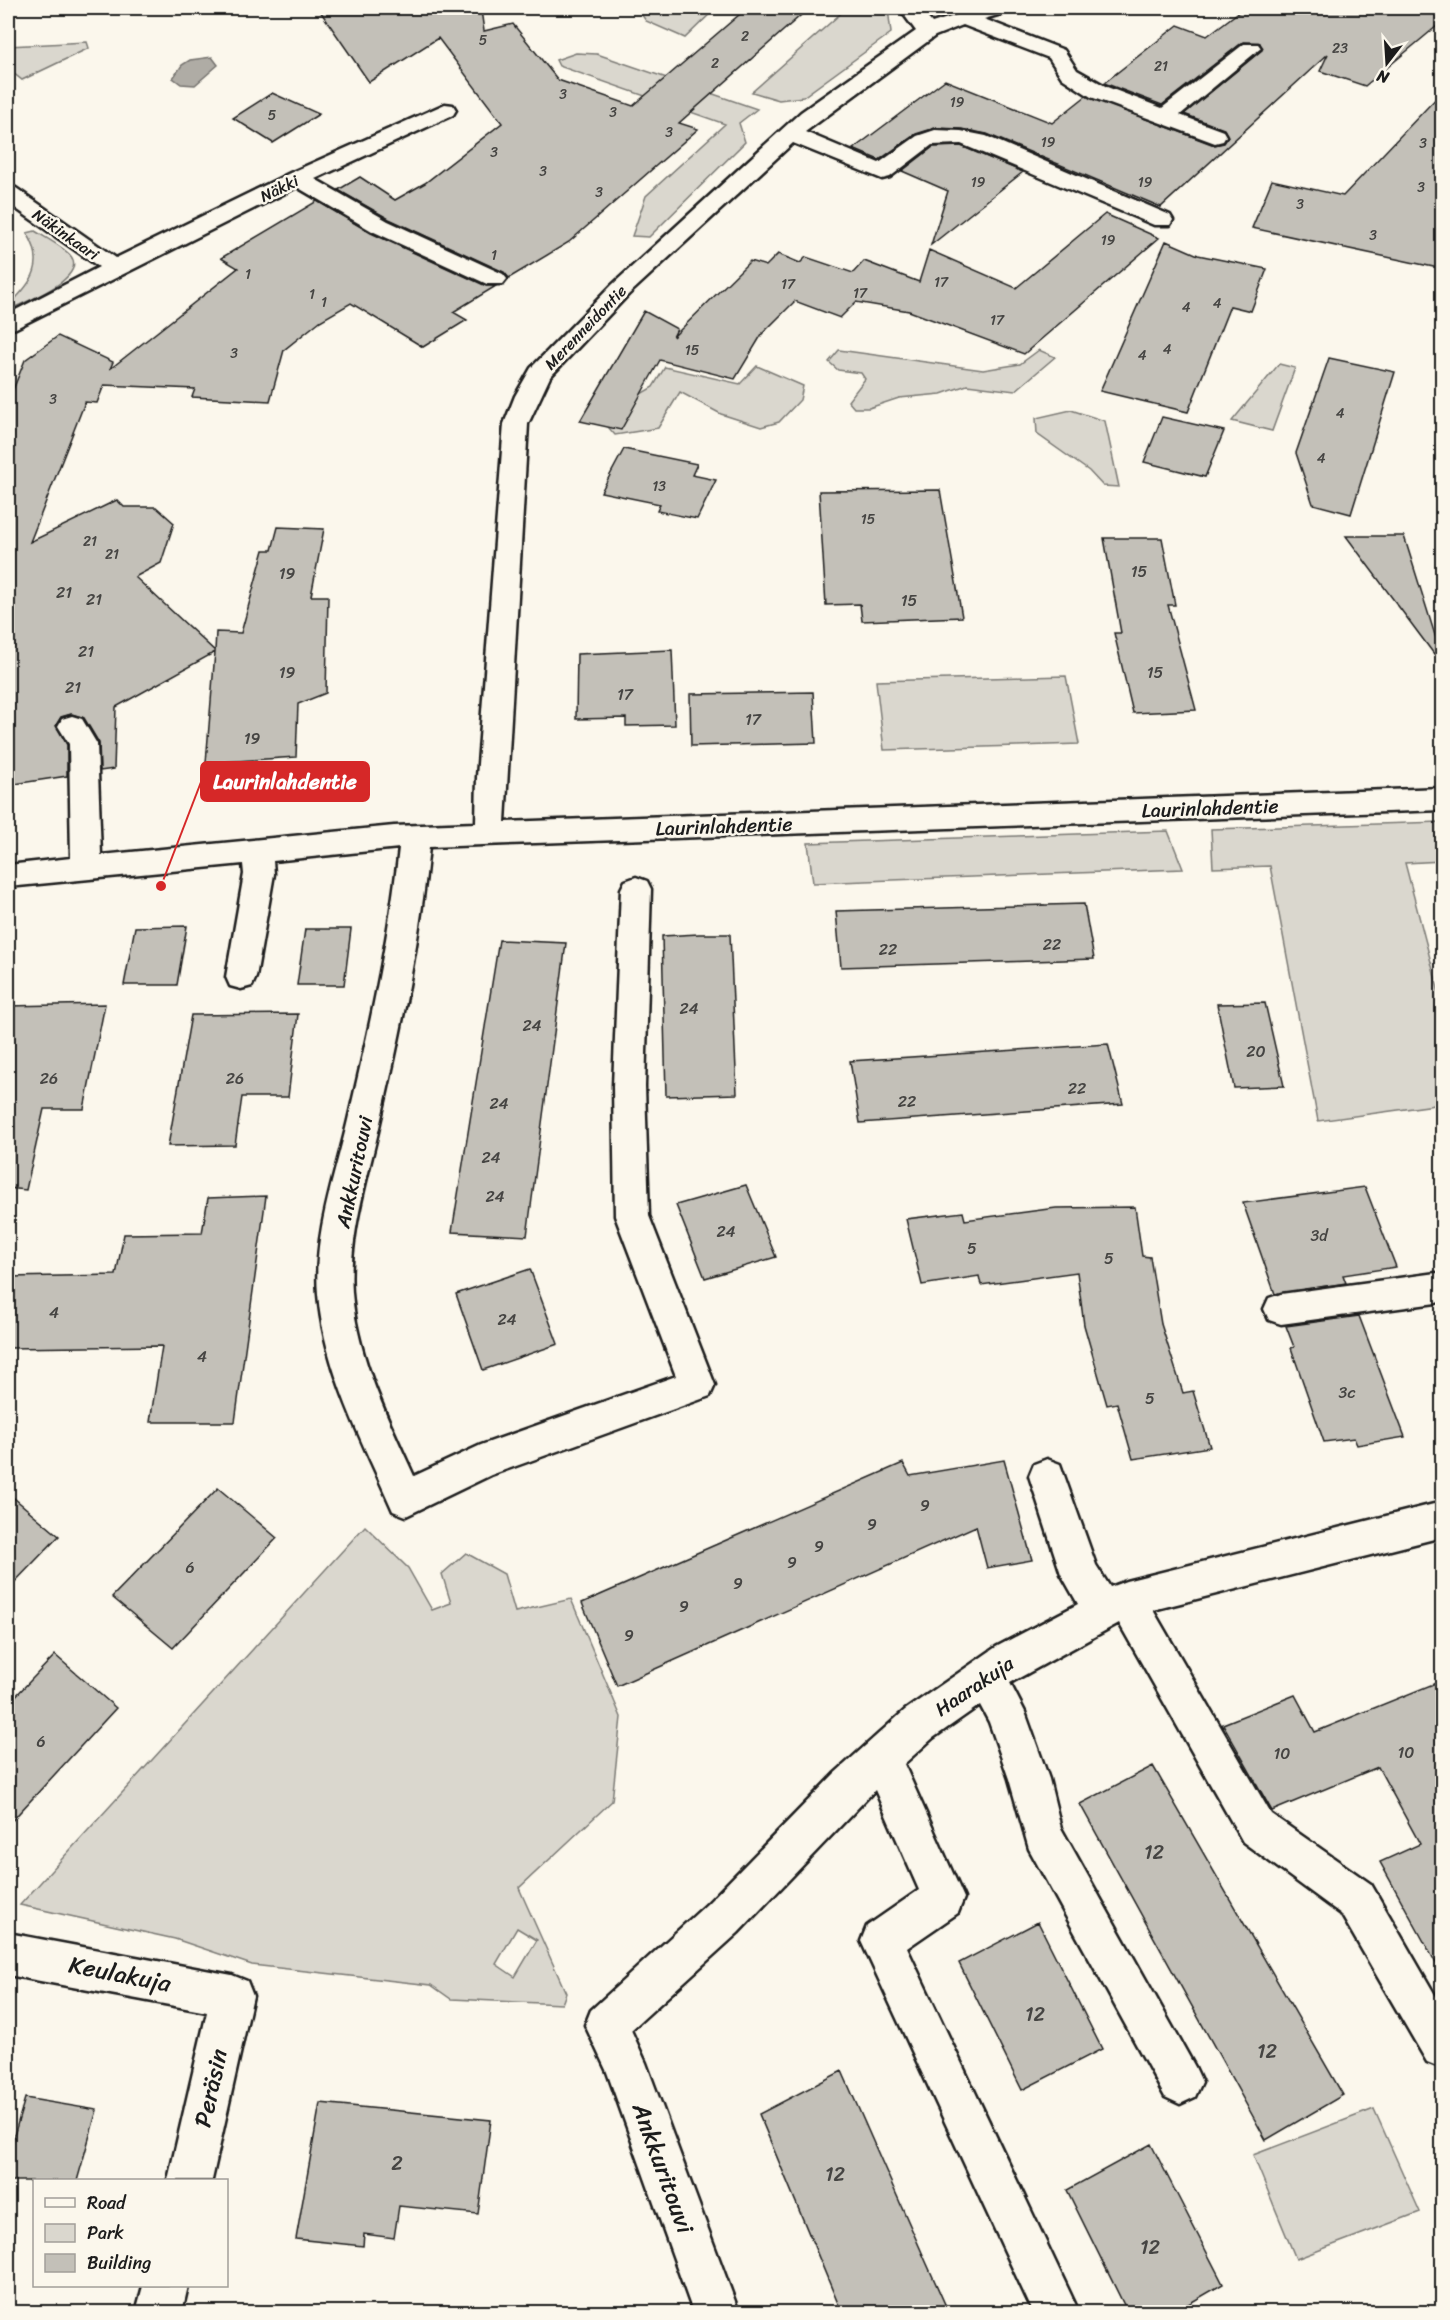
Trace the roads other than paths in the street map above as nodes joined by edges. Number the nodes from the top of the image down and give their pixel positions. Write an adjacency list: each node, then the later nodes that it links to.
1 (909, 8): 4 (street)
2 (1001, 8): 3 (street, Merenneidontie)
3 (963, 18): 4 (street, Merenneidontie); 7 (street)
4 (928, 32): 8 (street, Merenneidontie)
5 (1251, 48): 7 (street)
6 (445, 110): 10 (street, Näkki)
7 (1164, 117): 9 (street)
8 (790, 134): 12 (street); 18 (street, Merenneidontie)
9 (1215, 136)
10 (298, 178): 13 (street, Näkki); 14 (street)
11 (14, 204): 13 (street, Näkinkaari)
12 (1161, 220)
13 (115, 268): 15 (street, Näkinkaari)
14 (495, 279)
15 (8, 323)
16 (72, 726): 21 (street)
17 (1443, 799): 18 (street, Laurinlahdentie)
18 (490, 832): 19 (street, Laurinlahdentie)
19 (415, 836): 20 (street, Laurinlahdentie); 23 (street, Ankkuritouvi)
20 (257, 849): 21 (street, Laurinlahdentie); 24 (street)
21 (86, 867): 22 (street, Laurinlahdentie)
22 (8, 876)
23 (636, 889)
24 (241, 977)
25 (1436, 1288): 26 (street)
26 (1281, 1309)
27 (1047, 1476): 29 (street)
28 (1443, 1519): 29 (street, Haarakuja)
29 (1115, 1605): 30 (street, Haarakuja); 35 (street)
30 (986, 1678): 31 (street, Haarakuja); 36 (street)
31 (882, 1759): 34 (street, Haarakuja); 41 (street)
32 (8, 1954): 33 (street, Keulakuja)
33 (232, 1996): 37 (street, Peräsin)
34 (606, 2025): 40 (street, Ankkuritouvi)
35 (1443, 2047)
36 (1180, 2082)
37 (190, 2179)
38 (166, 2287): 39 (street)
39 (159, 2313)
40 (716, 2313)
41 (1056, 2313)

